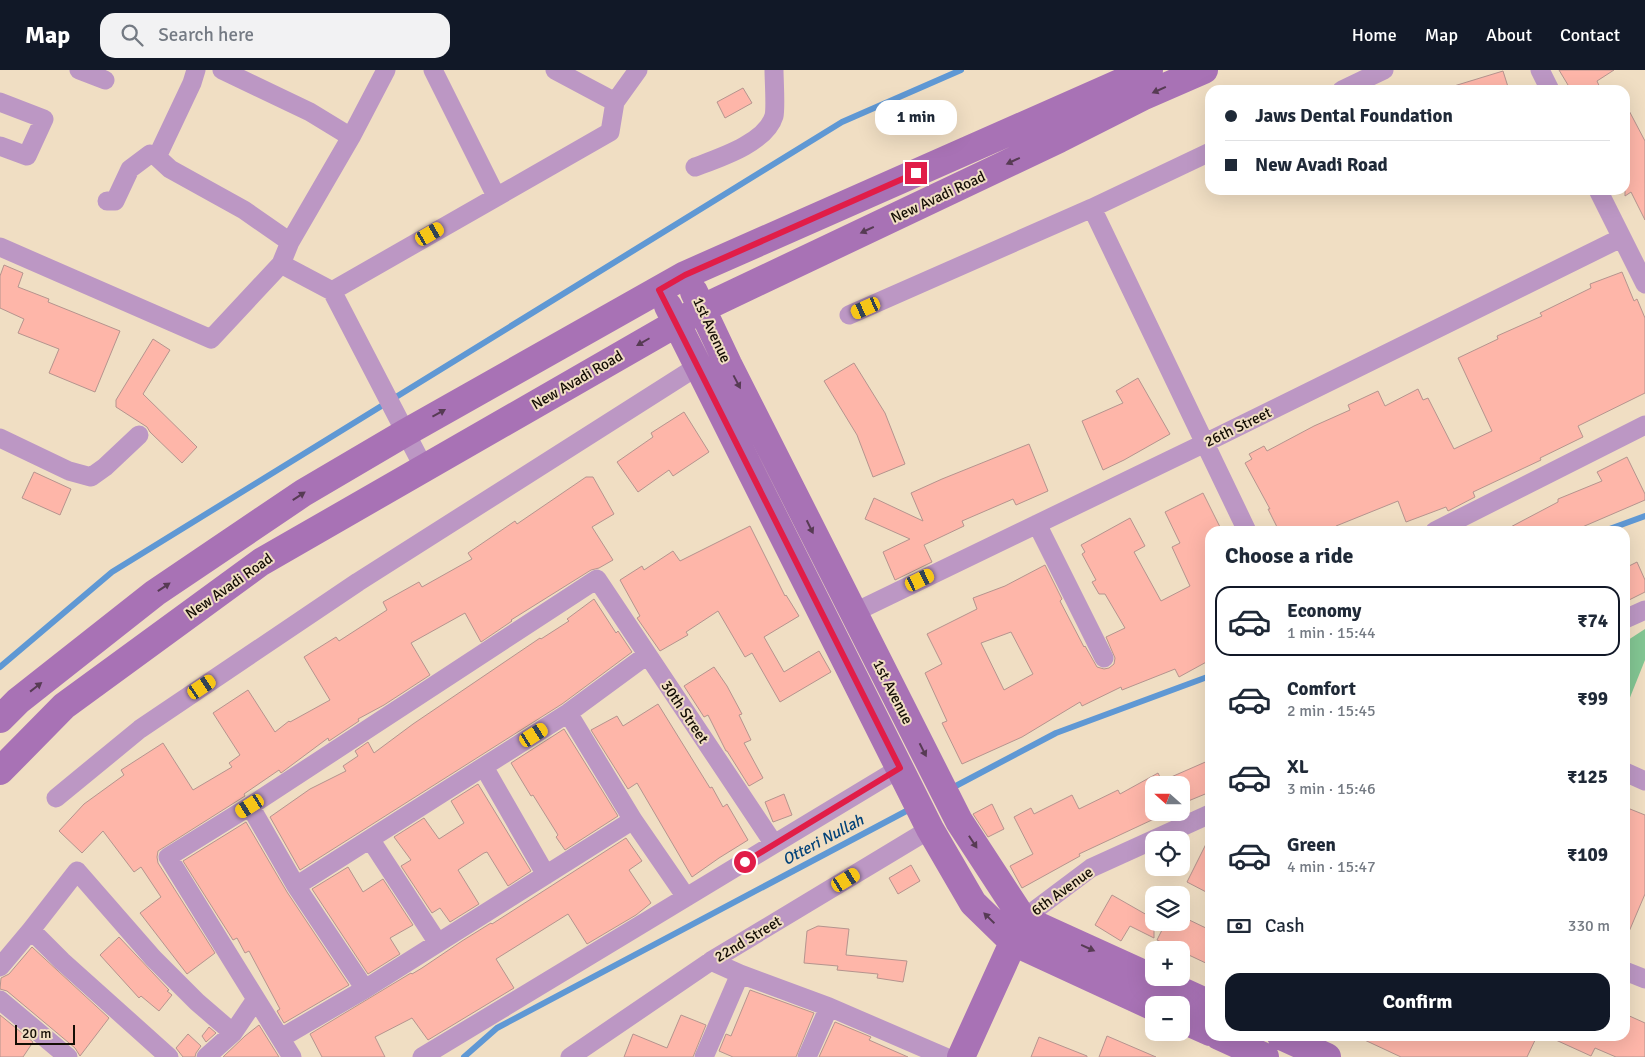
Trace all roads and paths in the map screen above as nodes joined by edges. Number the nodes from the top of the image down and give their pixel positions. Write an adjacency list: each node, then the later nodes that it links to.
1 (79, 70): 13 (street)
2 (196, 70): 21 (street)
3 (222, 70): 18 (street)
4 (386, 70): 18 (street)
5 (433, 70): 24 (street)
6 (556, 70): 17 (street)
7 (638, 70): 17 (street)
8 (774, 70): 22 (street)
9 (1204, 70): 35 (main road, New Avadi Road, one-way to 35)
10 (1384, 70): 14 (street)
11 (1540, 70): 15 (street)
12 (1135, 73): 31 (main road, New Avadi Road)
13 (105, 80)
14 (1352, 85)
15 (1548, 85)
16 (0, 102): 19 (street)
17 (615, 102): 24 (street)
18 (350, 137): 28 (street)
19 (0, 146)
20 (1205, 154): 26 (street)
21 (157, 157): 25 (street); 28 (street)
22 (695, 167)
23 (1600, 195): 27 (street)
24 (496, 196): 34 (street)
25 (107, 202)
26 (1092, 208): 36 (street); 43 (street)
27 (1621, 238): 32 (street); 43 (street, 26th Street)
28 (290, 242): 30 (street)
29 (0, 247): 30 (street)
30 (281, 264): 34 (street)
31 (685, 275): 33 (main road, New Avadi Road); 35 (main road, 1st Avenue)
32 (1645, 284)
33 (659, 290): 37 (main road, 1st Avenue); 40 (main road, New Avadi Road, one-way to 33)
34 (332, 291): 40 (street)
35 (703, 308): 37 (main road, New Avadi Road); 49 (main road, 1st Avenue, one-way to 49)
36 (849, 315)
37 (677, 323): 38 (main road, 1st Avenue); 44 (main road, New Avadi Road, one-way to 44)
38 (698, 366): 56 (main road, 1st Avenue); 60 (street)
39 (1645, 425): 47 (street)
40 (405, 433): 44 (street); 54 (main road, New Avadi Road, one-way to 40)
41 (139, 435): 42 (street)
42 (0, 438)
43 (1205, 443): 45 (street, 26th Street); 46 (street)
44 (424, 468): 57 (main road, New Avadi Road)
45 (1037, 524): 49 (street, 26th Street); 52 (street)
46 (1245, 526)
47 (1445, 526)
48 (1645, 610): 50 (street)
49 (853, 613): 71 (main road, 1st Avenue, one-way to 71)
50 (1630, 617)
51 (647, 655): 53 (street); 61 (street, 30th Street); 66 (street, 30th Street)
52 (1104, 658)
53 (568, 713): 55 (street); 64 (street)
54 (0, 719)
55 (484, 767): 65 (street); 67 (street)
56 (900, 768): 62 (main road, 1st Avenue); 66 (street)
57 (0, 771)
58 (1630, 774): 59 (street)
59 (1645, 781)
60 (56, 798)
61 (250, 806): 68 (street); 79 (street)
62 (922, 813): 71 (main road, 1st Avenue, one-way to 62); 73 (street, 22nd Street)
63 (1205, 816): 71 (street, 6th Avenue)
64 (632, 820): 67 (street); 69 (street)
65 (370, 839): 68 (street); 72 (street)
66 (774, 844): 69 (street)
67 (546, 874): 72 (street)
68 (296, 886): 78 (street)
69 (686, 897): 95 (street)
70 (31, 930): 74 (street); 86 (street); 92 (street)
71 (1018, 931): 81 (main road, 1st Avenue); 82 (main road, 1st Avenue, one-way to 82); 101 (main road)
72 (438, 943): 78 (street)
73 (711, 961): 76 (street); 87 (street, 22nd Street)
74 (0, 967)
75 (1630, 973): 77 (street)
76 (740, 974): 83 (street); 98 (street)
77 (1645, 979)
78 (365, 989): 88 (street)
79 (256, 999): 86 (street); 88 (street)
80 (0, 1000): 91 (street)
81 (1145, 1002)
82 (1205, 1002)
83 (829, 1007): 99 (street); 100 (street)
84 (1190, 1023): 85 (main road)
85 (1205, 1030)
86 (233, 1033): 93 (street)
87 (607, 1033): 96 (street, 22nd Street); 97 (street)
88 (281, 1038): 94 (street)
89 (1230, 1041): 102 (main road)
90 (1292, 1041): 103 (main road)
91 (68, 1057)
92 (169, 1057)
93 (206, 1057)
94 (292, 1057)
95 (422, 1057)
96 (570, 1057)
97 (598, 1057)
98 (704, 1057)
99 (807, 1057)
100 (946, 1057)
101 (961, 1057)
102 (1265, 1057)
103 (1327, 1057)

